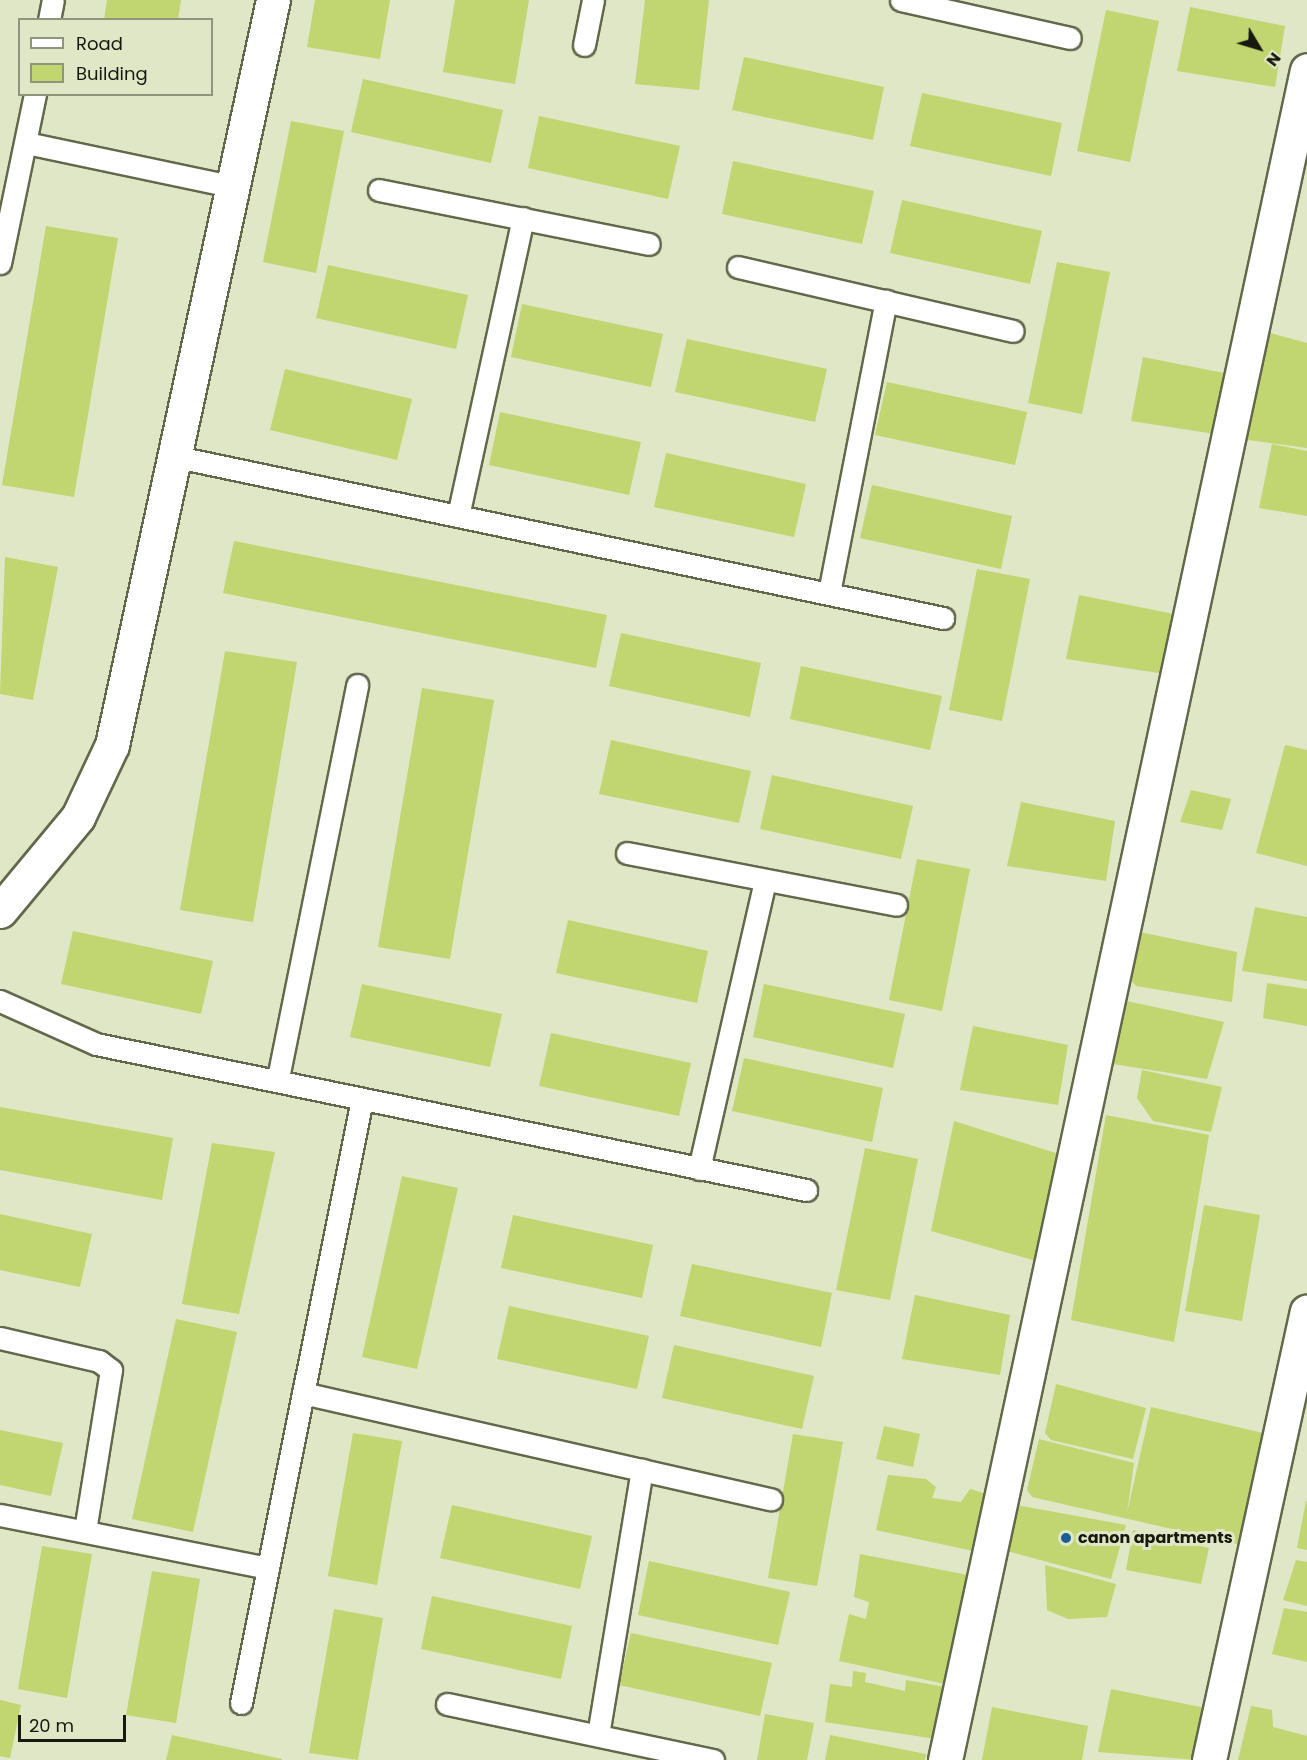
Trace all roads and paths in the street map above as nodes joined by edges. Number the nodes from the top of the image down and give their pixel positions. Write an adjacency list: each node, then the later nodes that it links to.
1 (53, 0): 6 (lane)
2 (273, 0): 12 (street)
3 (593, 0): 8 (lane)
4 (901, 0): 5 (lane)
5 (947, 5): 7 (lane)
6 (49, 18)
7 (1070, 38)
8 (584, 45)
9 (1307, 70): 46 (street)
10 (35, 96): 11 (lane)
11 (26, 143): 12 (lane); 16 (lane)
12 (230, 186): 20 (street)
13 (379, 190): 14 (lane)
14 (523, 218): 15 (lane); 21 (lane)
15 (649, 244)
16 (0, 263)
17 (738, 267): 18 (lane)
18 (885, 301): 19 (lane); 22 (lane)
19 (1013, 331)
20 (177, 457): 21 (lane); 28 (street)
21 (458, 516): 22 (lane)
22 (829, 593): 23 (lane)
23 (943, 618)
24 (357, 685): 30 (lane)
25 (627, 853): 26 (lane)
26 (765, 881): 27 (lane); 32 (lane)
27 (896, 905)
28 (0, 910)
29 (0, 1001): 30 (lane)
30 (278, 1078): 31 (lane)
31 (362, 1099): 32 (lane); 36 (lane)
32 (699, 1169): 33 (lane)
33 (806, 1190)
34 (1307, 1312): 47 (street)
35 (0, 1338): 40 (lane)
36 (303, 1394): 37 (lane); 41 (lane)
37 (642, 1470): 38 (lane); 44 (lane)
38 (771, 1498)
39 (0, 1515): 40 (lane)
40 (85, 1530): 41 (lane)
41 (268, 1568): 42 (lane)
42 (241, 1703)
43 (447, 1704): 44 (lane)
44 (598, 1736): 45 (lane)
45 (713, 1760)
46 (945, 1760)
47 (1209, 1760)

